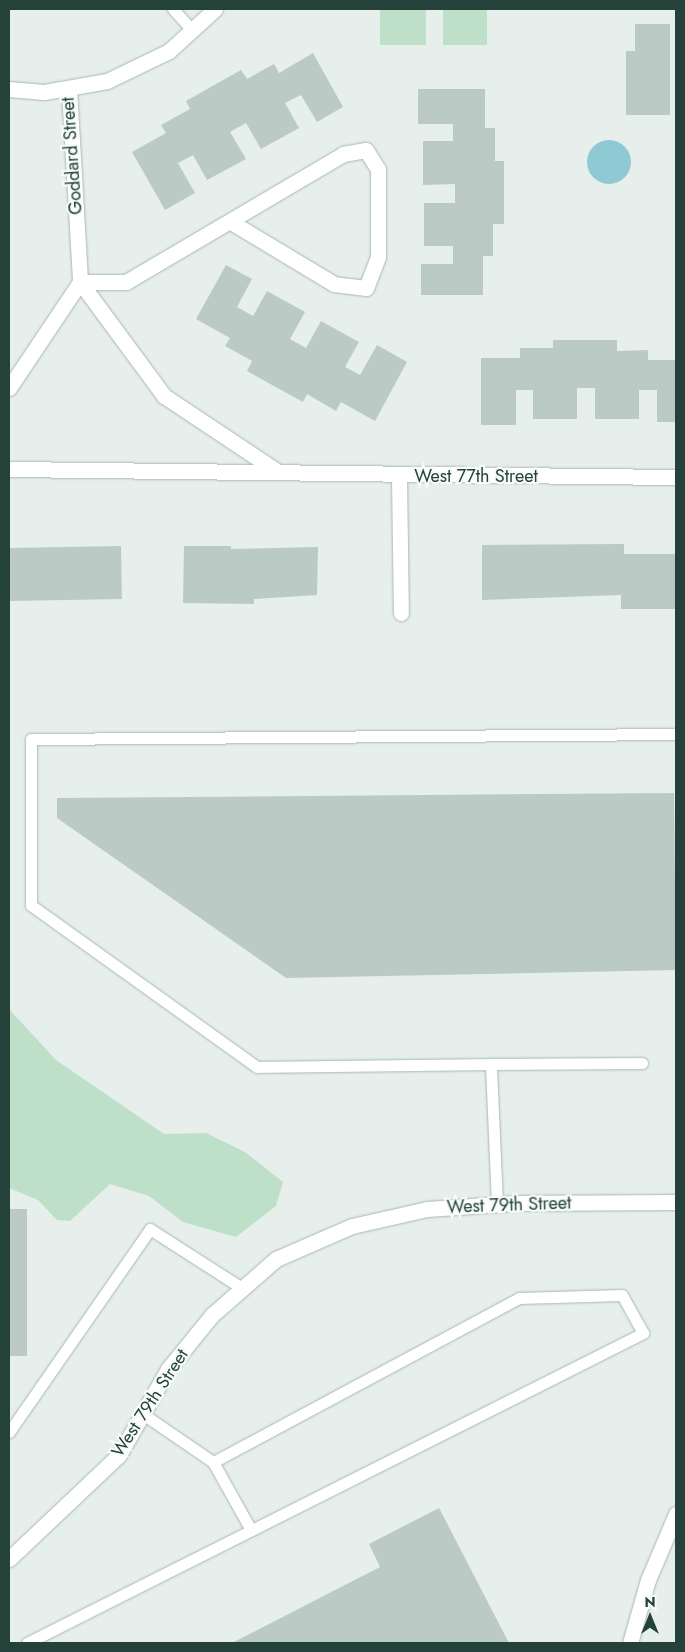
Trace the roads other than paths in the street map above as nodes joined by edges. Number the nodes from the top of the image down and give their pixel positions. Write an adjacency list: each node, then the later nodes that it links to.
1 (173, 9): 3 (lane)
2 (215, 9): 3 (street)
3 (192, 30): 5 (street)
4 (9, 89): 5 (street, Goddard Street)
5 (69, 89): 7 (street, Goddard Street)
6 (231, 222): 6 (street); 7 (street)
7 (80, 282): 8 (street); 10 (street)
8 (9, 388)
9 (9, 469): 10 (street, West 77th Street)
10 (277, 472): 11 (street, West 77th Street)
11 (399, 476): 12 (street, West 77th Street); 13 (street)
12 (676, 477)
13 (401, 614)
14 (676, 734): 16 (lane)
15 (642, 1063): 16 (lane)
16 (491, 1064): 18 (lane)
17 (676, 1202): 18 (street, West 79th Street)
18 (497, 1204): 19 (street, West 79th Street)
19 (242, 1288): 20 (street, West 79th Street); 21 (lane)
20 (142, 1414): 22 (lane); 25 (street, West 79th Street)
21 (9, 1432)
22 (213, 1462): 24 (lane); 24 (lane)
23 (676, 1514): 27 (street)
24 (251, 1530): 26 (lane)
25 (9, 1559)
26 (27, 1643)
27 (630, 1643)

